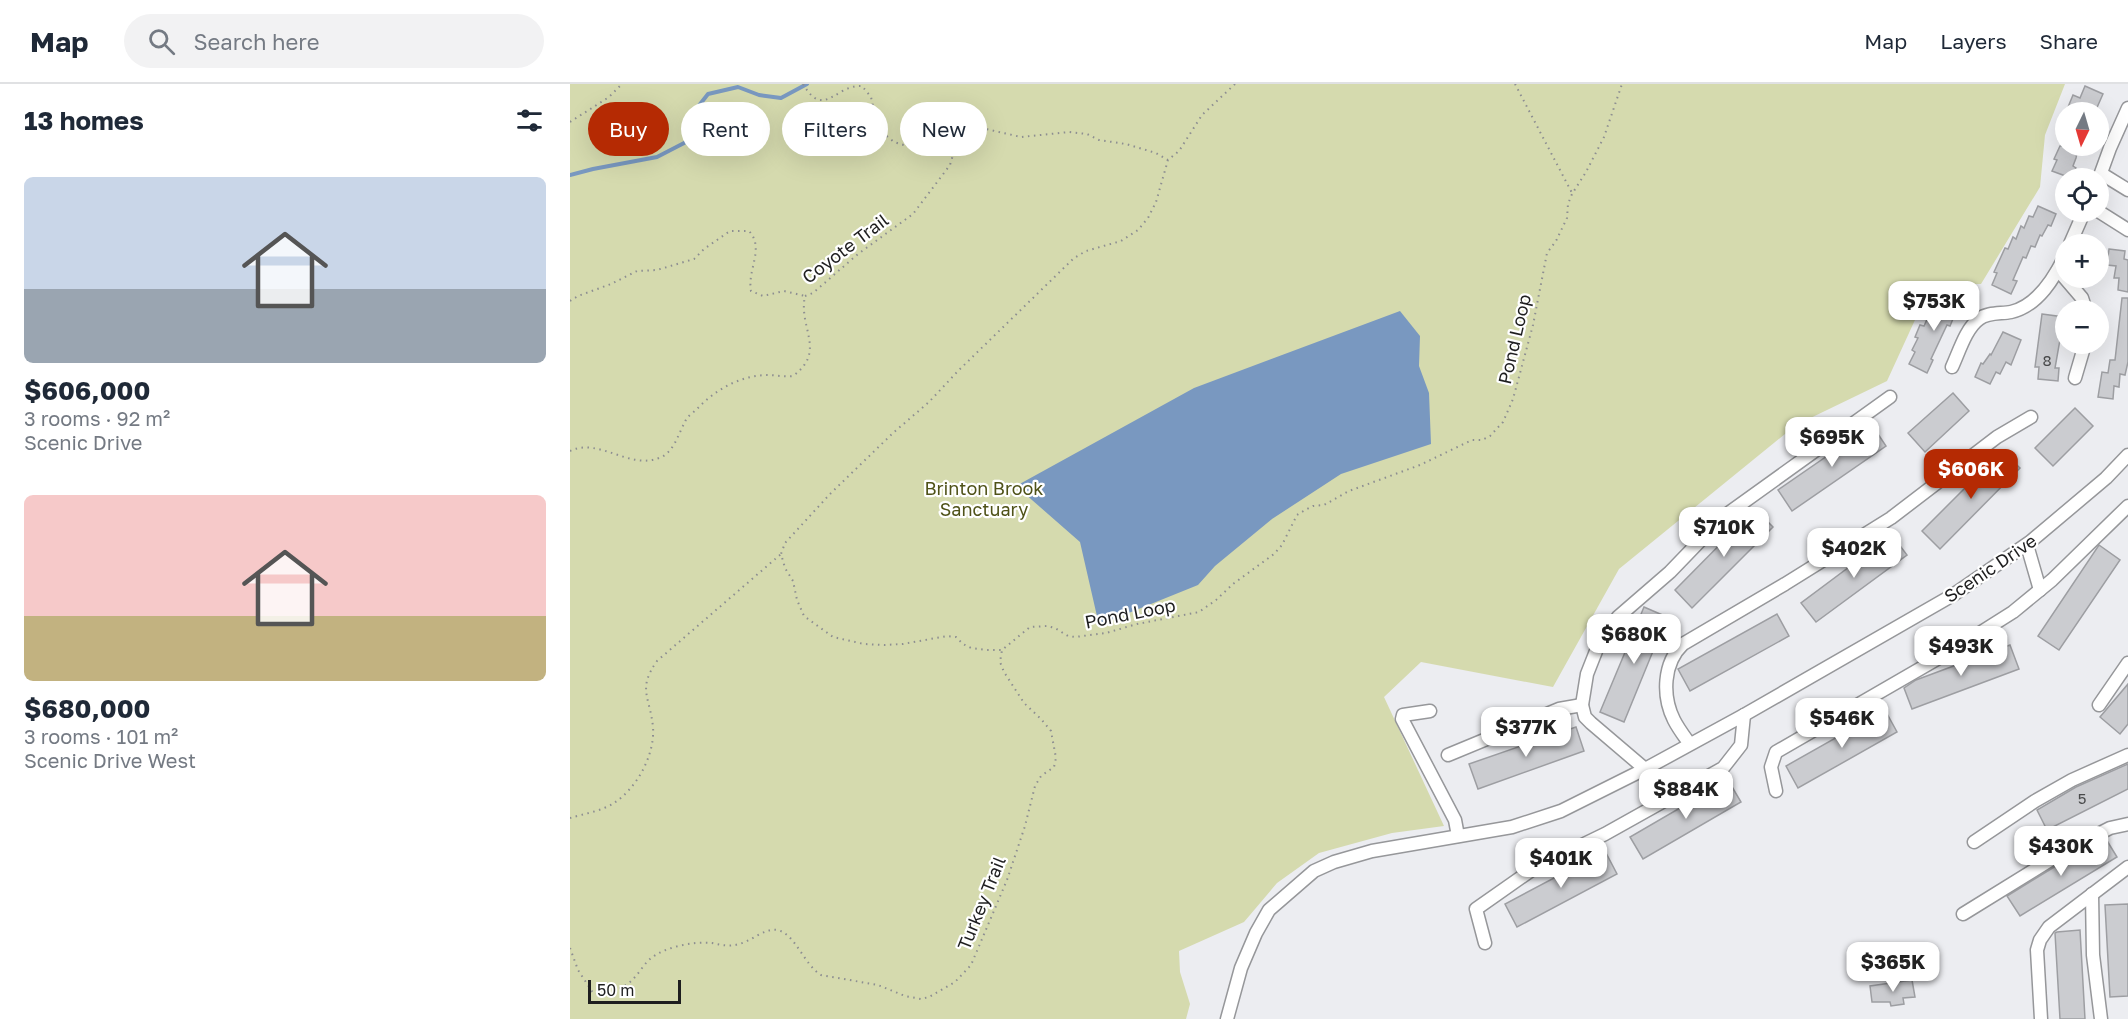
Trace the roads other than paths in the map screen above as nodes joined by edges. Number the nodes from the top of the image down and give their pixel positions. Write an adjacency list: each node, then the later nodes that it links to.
1 (2128, 108): 2 (street)
2 (2103, 168)
3 (2109, 181): 4 (street)
4 (2128, 190)
5 (2109, 218): 6 (street)
6 (2128, 230)
7 (2055, 274): 11 (street)
8 (2073, 288): 9 (street)
9 (2083, 300)
10 (2082, 354): 12 (street)
11 (1952, 367)
12 (2075, 378)
13 (1890, 397): 20 (street)
14 (2031, 417): 24 (street)
15 (2128, 455): 17 (street, Scenic Drive)
16 (2128, 506): 18 (street)
17 (2027, 545): 18 (street); 23 (street, Scenic Drive)
18 (2040, 590): 28 (street)
19 (2128, 663): 21 (street)
20 (1582, 705): 25 (street); 27 (street)
21 (2099, 705)
22 (1431, 711): 30 (street)
23 (1744, 715): 24 (street, Scenic Drive); 35 (street)
24 (1689, 743): 27 (street, Scenic Drive)
25 (1448, 755)
26 (2128, 755): 31 (street)
27 (1645, 768): 30 (street, Scenic Drive)
28 (1776, 791)
29 (2128, 824): 34 (street)
30 (1458, 836): 36 (street, Scenic Drive)
31 (1974, 842)
32 (2128, 867): 33 (street)
33 (2092, 894): 37 (street); 38 (street)
34 (1963, 914)
35 (1485, 943)
36 (1227, 1019)
37 (2041, 1019)
38 (2101, 1019)

